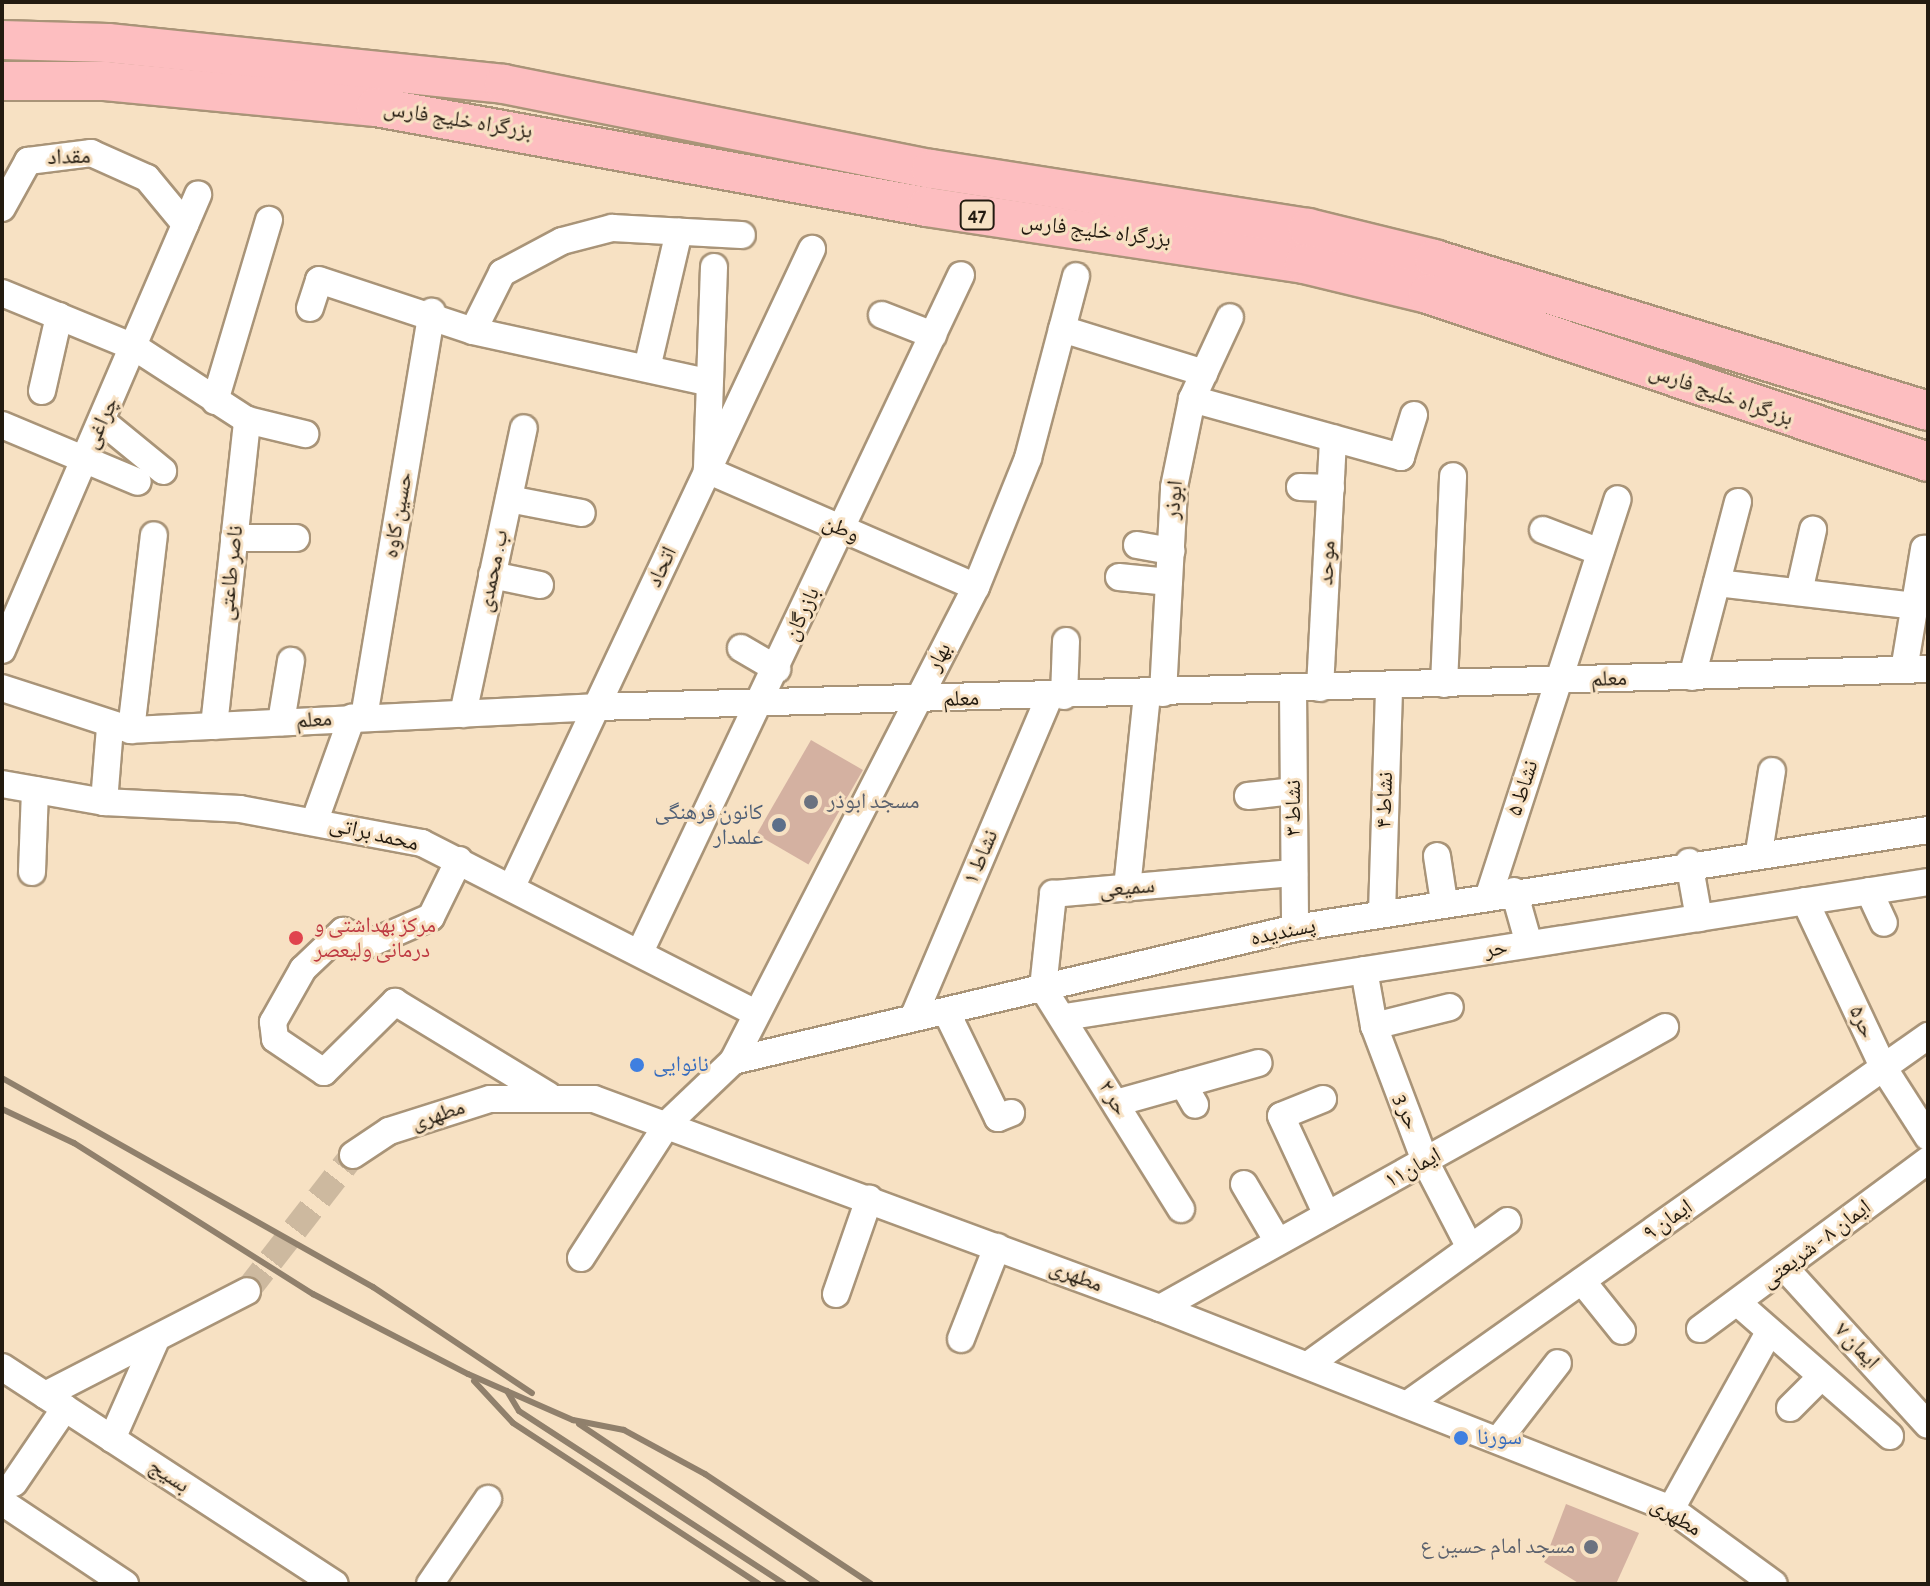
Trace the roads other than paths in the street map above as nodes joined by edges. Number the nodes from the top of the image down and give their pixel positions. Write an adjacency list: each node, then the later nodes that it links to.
1 (2, 40): 29 (highway, بزرگراه خلیج فارس / 47)
2 (2, 81): 38 (highway, بزرگراه خلیج فارس / 47)
3 (198, 194): 6 (street, چراغی)
4 (2, 208): 6 (street, مقداد)
5 (269, 220): 28 (street)
6 (185, 224): 22 (street, چراغی)
7 (679, 232): 8 (street); 20 (street); 23 (street)
8 (742, 235)
9 (812, 249): 39 (street, اتحاد)
10 (714, 267): 25 (street)
11 (961, 275): 21 (street, بازرگان)
12 (1076, 276): 19 (street, بهار)
13 (2, 293): 17 (street)
14 (310, 308): 15 (street)
15 (432, 312): 20 (street); 86 (street, حسین کاوه)
16 (882, 315): 21 (street)
17 (59, 316): 22 (street); 26 (street)
18 (1230, 317): 24 (street, ابوذر)
19 (1062, 329): 24 (street); 64 (street, بهار)
20 (473, 331): 23 (street)
21 (933, 335): 49 (street, بازرگان)
22 (136, 348): 28 (street); 32 (street, چراغی)
23 (647, 368): 25 (street)
24 (1204, 373): 27 (street, ابوذر)
25 (707, 382): 39 (street)
26 (42, 391)
27 (1192, 399): 36 (street); 57 (street, ابوذر)
28 (215, 401): 31 (street)
29 (1928, 411)
30 (1414, 415): 36 (street)
31 (247, 420): 35 (street); 53 (street, ناصر طاعتی)
32 (102, 421): 37 (street, چراغی); 40 (street)
33 (2, 425): 37 (street)
34 (524, 428): 45 (street, ب. محمدی)
35 (305, 434)
36 (1333, 438): 44 (street, موحد)
37 (83, 460): 42 (street); 69 (street, چراغی)
38 (1928, 462)
39 (707, 470): 49 (street, وطن); 84 (street, اتحاد)
40 (163, 471)
41 (1453, 476): 75 (street)
42 (138, 482)
43 (1300, 487): 44 (street)
44 (1331, 488): 78 (street, موحد)
45 (509, 499): 48 (street); 59 (street, ب. محمدی)
46 (1618, 499): 58 (street, نشاط ۵)
47 (1738, 502): 62 (street)
48 (582, 513)
49 (842, 530): 64 (street, وطن); 71 (street, بازرگان)
50 (1543, 530): 58 (street)
51 (1813, 530): 65 (street)
52 (154, 535): 89 (street)
53 (234, 538): 54 (street); 88 (street, ناصر طاعتی)
54 (296, 538)
55 (1137, 545): 57 (street)
56 (1924, 549): 66 (street)
57 (1171, 551): 61 (street, ابوذر)
58 (1600, 552): 74 (street, نشاط ۵)
59 (492, 575): 63 (street); 85 (street, ب. محمدی)
60 (1119, 577): 61 (street)
61 (1169, 582): 80 (street, ابوذر)
62 (1717, 583): 65 (street); 73 (street)
63 (540, 585)
64 (976, 587): 82 (street, بهار)
65 (1799, 592): 66 (street)
66 (1915, 606): 72 (street)
67 (1066, 641): 81 (street)
68 (741, 648): 71 (street)
69 (2, 650)
70 (291, 661): 87 (street)
71 (777, 669): 83 (street, بازرگان)
72 (1916, 670): 73 (street, معلم)
73 (1692, 677): 74 (street, معلم)
74 (1557, 681): 75 (street, معلم); 108 (street, نشاط ۵)
75 (1444, 684): 76 (street, معلم)
76 (1389, 686): 78 (street, معلم); 111 (street, نشاط ۴)
77 (2, 688): 89 (street, معلم)
78 (1320, 688): 79 (street, معلم)
79 (1293, 689): 80 (street, معلم); 93 (street, نشاط ۳)
80 (1155, 693): 81 (street, معلم); 106 (street, ابوذر)
81 (1057, 696): 82 (street, معلم); 123 (street, نشاط ۱)
82 (916, 700): 83 (street, معلم); 121 (street, بهار)
83 (760, 705): 84 (street, معلم); 116 (street, بازرگان)
84 (596, 707): 85 (street, معلم); 105 (street, اتحاد)
85 (463, 714): 86 (street, معلم)
86 (358, 717): 87 (street, معلم); 96 (street, حسین کاوه)
87 (281, 722): 88 (street, معلم)
88 (214, 726): 89 (street, معلم)
89 (120, 729): 95 (street)
90 (1772, 771): 98 (street)
91 (2, 784): 92 (street, محمد براتی)
92 (35, 790): 95 (street, محمد براتی); 102 (street)
93 (1293, 791): 94 (street); 103 (street, نشاط ۳)
94 (1248, 796)
95 (104, 802): 96 (street, محمد براتی)
96 (315, 820): 100 (street, محمد براتی)
97 (1928, 830): 98 (street, پسندیده)
98 (1759, 852): 101 (street, پسندیده)
99 (1437, 856): 110 (street)
100 (459, 860): 105 (street, محمد براتی); 130 (street)
101 (1689, 862): 108 (street, پسندیده); 112 (street)
102 (32, 872)
103 (1294, 873): 106 (street, سمیعی); 114 (street, نشاط ۳)
104 (1928, 882): 107 (street, حر)
105 (513, 884): 116 (street, محمد براتی)
106 (1127, 888): 118 (street, سمیعی)
107 (1869, 891): 109 (street, حر); 113 (street)
108 (1502, 893): 110 (street, پسندیده); 115 (street)
109 (1805, 901): 112 (street, حر); 129 (street, حر۵)
110 (1444, 902): 111 (street, پسندیده)
111 (1382, 913): 114 (street, پسندیده)
112 (1699, 918): 115 (street, حر)
113 (1884, 923)
114 (1295, 928): 118 (street, پسندیده)
115 (1529, 944): 117 (street, حر)
116 (640, 952): 121 (street, محمد براتی)
117 (1364, 970): 122 (street, حر); 124 (street, حر 3)
118 (1043, 988): 120 (street, پسندیده); 122 (street, حر ۲)
119 (1450, 1007): 124 (street)
120 (946, 1011): 123 (street, پسندیده); 133 (street)
121 (756, 1013): 127 (street, بهار)
122 (1065, 1017): 132 (street, حر ۲)
123 (913, 1018): 127 (street, پسندیده)
124 (1374, 1026): 138 (street, حر 3)
125 (1665, 1027): 138 (street, ایمان۱۱)
126 (1928, 1036): 129 (street, ایمان ۹)
127 (733, 1061): 134 (street)
128 (1258, 1063): 132 (street)
129 (1883, 1067): 135 (street, حر۵); 149 (street, ایمان ۹)
130 (548, 1095): 134 (street, مطهری); 136 (street, مطهری)
131 (1323, 1099): 142 (street)
132 (1116, 1103): 141 (street, حر ۲)
133 (1011, 1113)
134 (668, 1123): 140 (street, مطهری); 147 (street)
135 (1928, 1137)
136 (353, 1155)
137 (1928, 1160): 148 (street, ایمان ۸ - شریعتی)
138 (1425, 1161): 142 (street, ایمان۱۱); 145 (street, حر 3)
139 (1244, 1184): 144 (street)
140 (869, 1199): 146 (street, مطهری); 151 (street)
141 (1181, 1209)
142 (1327, 1215): 144 (street, ایمان۱۱)
143 (1508, 1221): 145 (street)
144 (1278, 1242): 153 (street, ایمان۱۱)
145 (1469, 1246): 160 (street)
146 (997, 1247): 153 (street, مطهری); 157 (street)
147 (581, 1258)
148 (1785, 1268): 152 (street, ایمان ۸ - شریعتی); 166 (street, ایمان ۷)
149 (1582, 1281): 155 (street); 164 (street, ایمان ۹)
150 (247, 1291): 158 (street)
151 (836, 1294)
152 (1738, 1303): 154 (street); 156 (street, ایمان ۸ - شریعتی)
153 (1160, 1308): 160 (street, مطهری)
154 (1700, 1329)
155 (1622, 1331)
156 (1769, 1332): 162 (street, ایمان ۸ - شریعتی); 172 (street)
157 (961, 1339)
158 (155, 1342): 163 (street); 168 (street)
159 (1558, 1363): 169 (street)
160 (1308, 1365): 164 (street, مطهری)
161 (2, 1367): 163 (street, بسیج)
162 (1821, 1377): 165 (street); 167 (street, ایمان ۸ - شریعتی)
163 (55, 1402): 168 (street, بسیج); 170 (street)
164 (1409, 1403): 169 (street, مطهری)
165 (1790, 1408)
166 (1928, 1425)
167 (1890, 1436)
168 (112, 1439): 174 (street, بسیج)
169 (1499, 1439): 172 (street, مطهری)
170 (6, 1499): 173 (street)
171 (488, 1499): 175 (street)
172 (1671, 1509): 176 (street, مطهری)
173 (125, 1584)
174 (335, 1584)
175 (430, 1584)
176 (1774, 1584)

